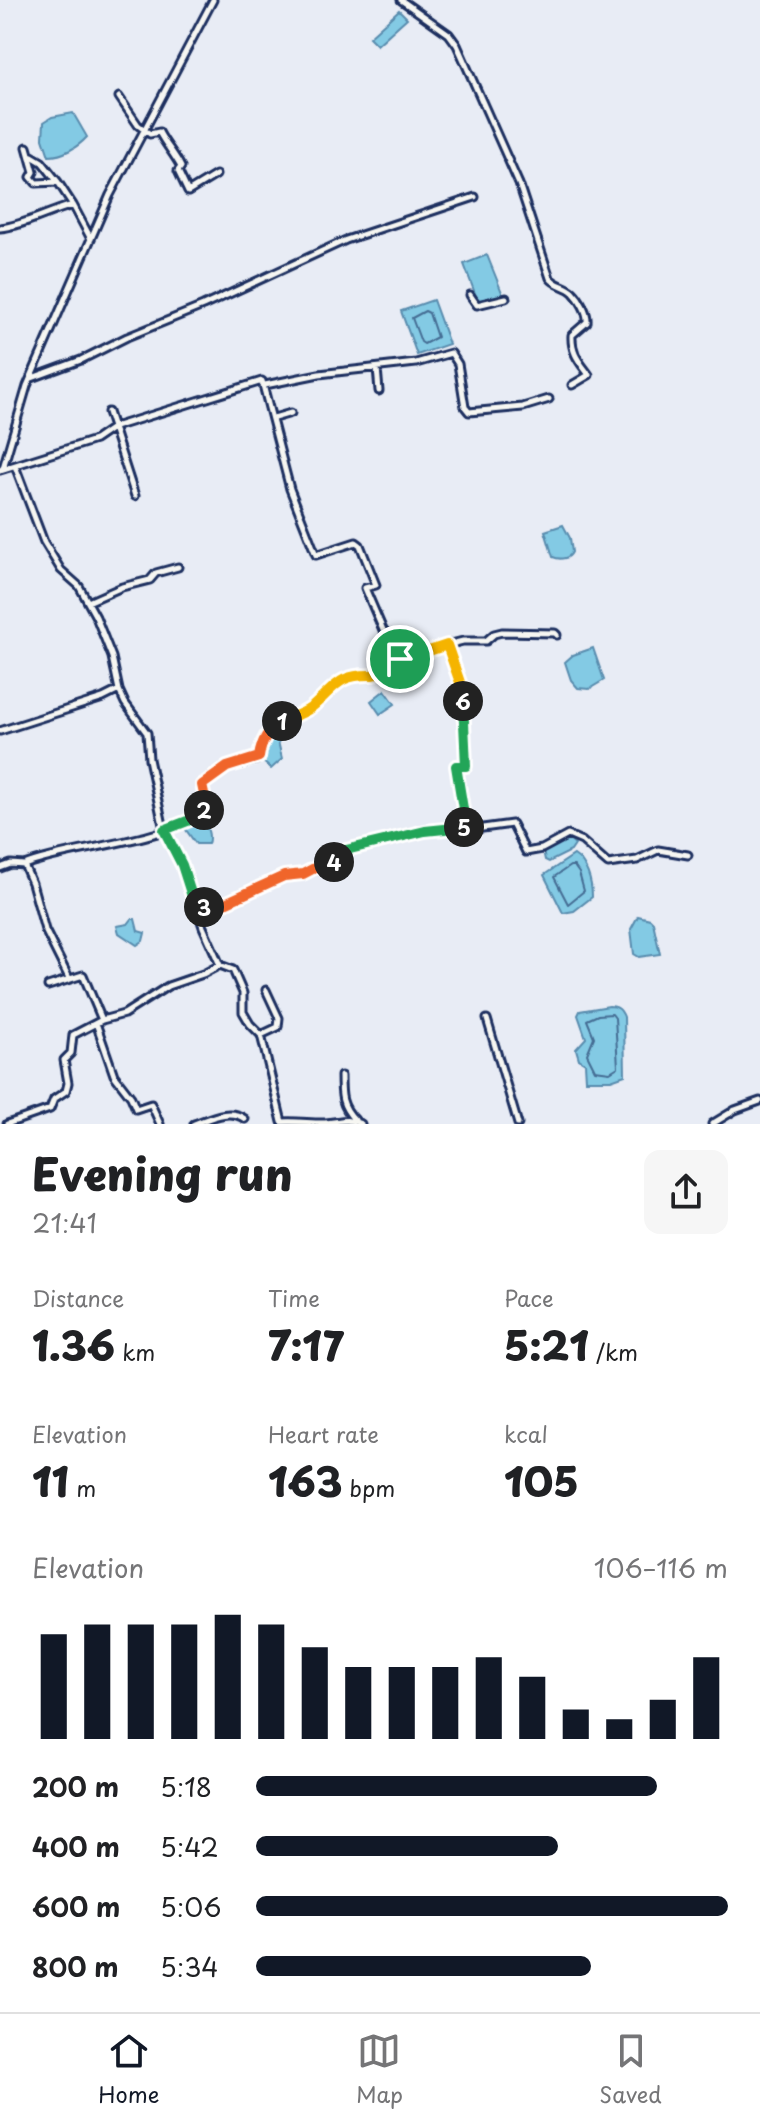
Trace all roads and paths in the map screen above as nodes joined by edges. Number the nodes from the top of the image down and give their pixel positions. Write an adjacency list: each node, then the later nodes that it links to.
1 (213, 0): 4 (street)
2 (401, 0): 18 (street)
3 (119, 97): 4 (street)
4 (144, 128): 7 (street); 12 (street)
5 (27, 147): 6 (street)
6 (31, 157): 8 (street); 8 (street)
7 (216, 175)
8 (58, 182): 10 (street)
9 (475, 197): 16 (street)
10 (73, 205): 11 (street); 12 (street)
11 (0, 228)
12 (91, 239): 16 (street)
13 (470, 295): 14 (street)
14 (506, 298)
15 (377, 368): 17 (street); 19 (street); 20 (street)
16 (31, 378): 26 (street)
17 (265, 385): 23 (street); 24 (street)
18 (572, 385)
19 (379, 391)
20 (549, 399)
21 (108, 412): 24 (street)
22 (291, 413): 23 (street)
23 (274, 418): 32 (street)
24 (114, 427): 25 (street); 27 (street)
25 (15, 466): 26 (street); 29 (street)
26 (1, 470)
27 (135, 496)
28 (178, 567): 29 (street)
29 (88, 602): 33 (street)
30 (557, 635): 31 (street)
31 (447, 645): 32 (street); 35 (street)
32 (400, 659): 36 (street)
33 (119, 690): 34 (street); 36 (street)
34 (0, 731)
35 (466, 827): 37 (street); 40 (street)
36 (164, 830): 38 (street); 40 (street)
37 (688, 855)
38 (24, 865): 39 (street); 42 (street)
39 (0, 868)
40 (196, 909): 41 (street)
41 (220, 965): 46 (street); 47 (street)
42 (69, 978): 43 (street); 46 (street)
43 (48, 986)
44 (266, 990): 47 (street)
45 (487, 1019): 56 (street)
46 (99, 1021): 53 (street); 54 (street)
47 (261, 1035): 51 (street)
48 (341, 1076): 52 (street)
49 (760, 1101): 57 (street)
50 (245, 1119): 55 (street)
51 (280, 1123): 52 (street)
52 (358, 1123)
53 (7, 1124)
54 (160, 1124)
55 (194, 1124)
56 (518, 1124)
57 (712, 1124)

